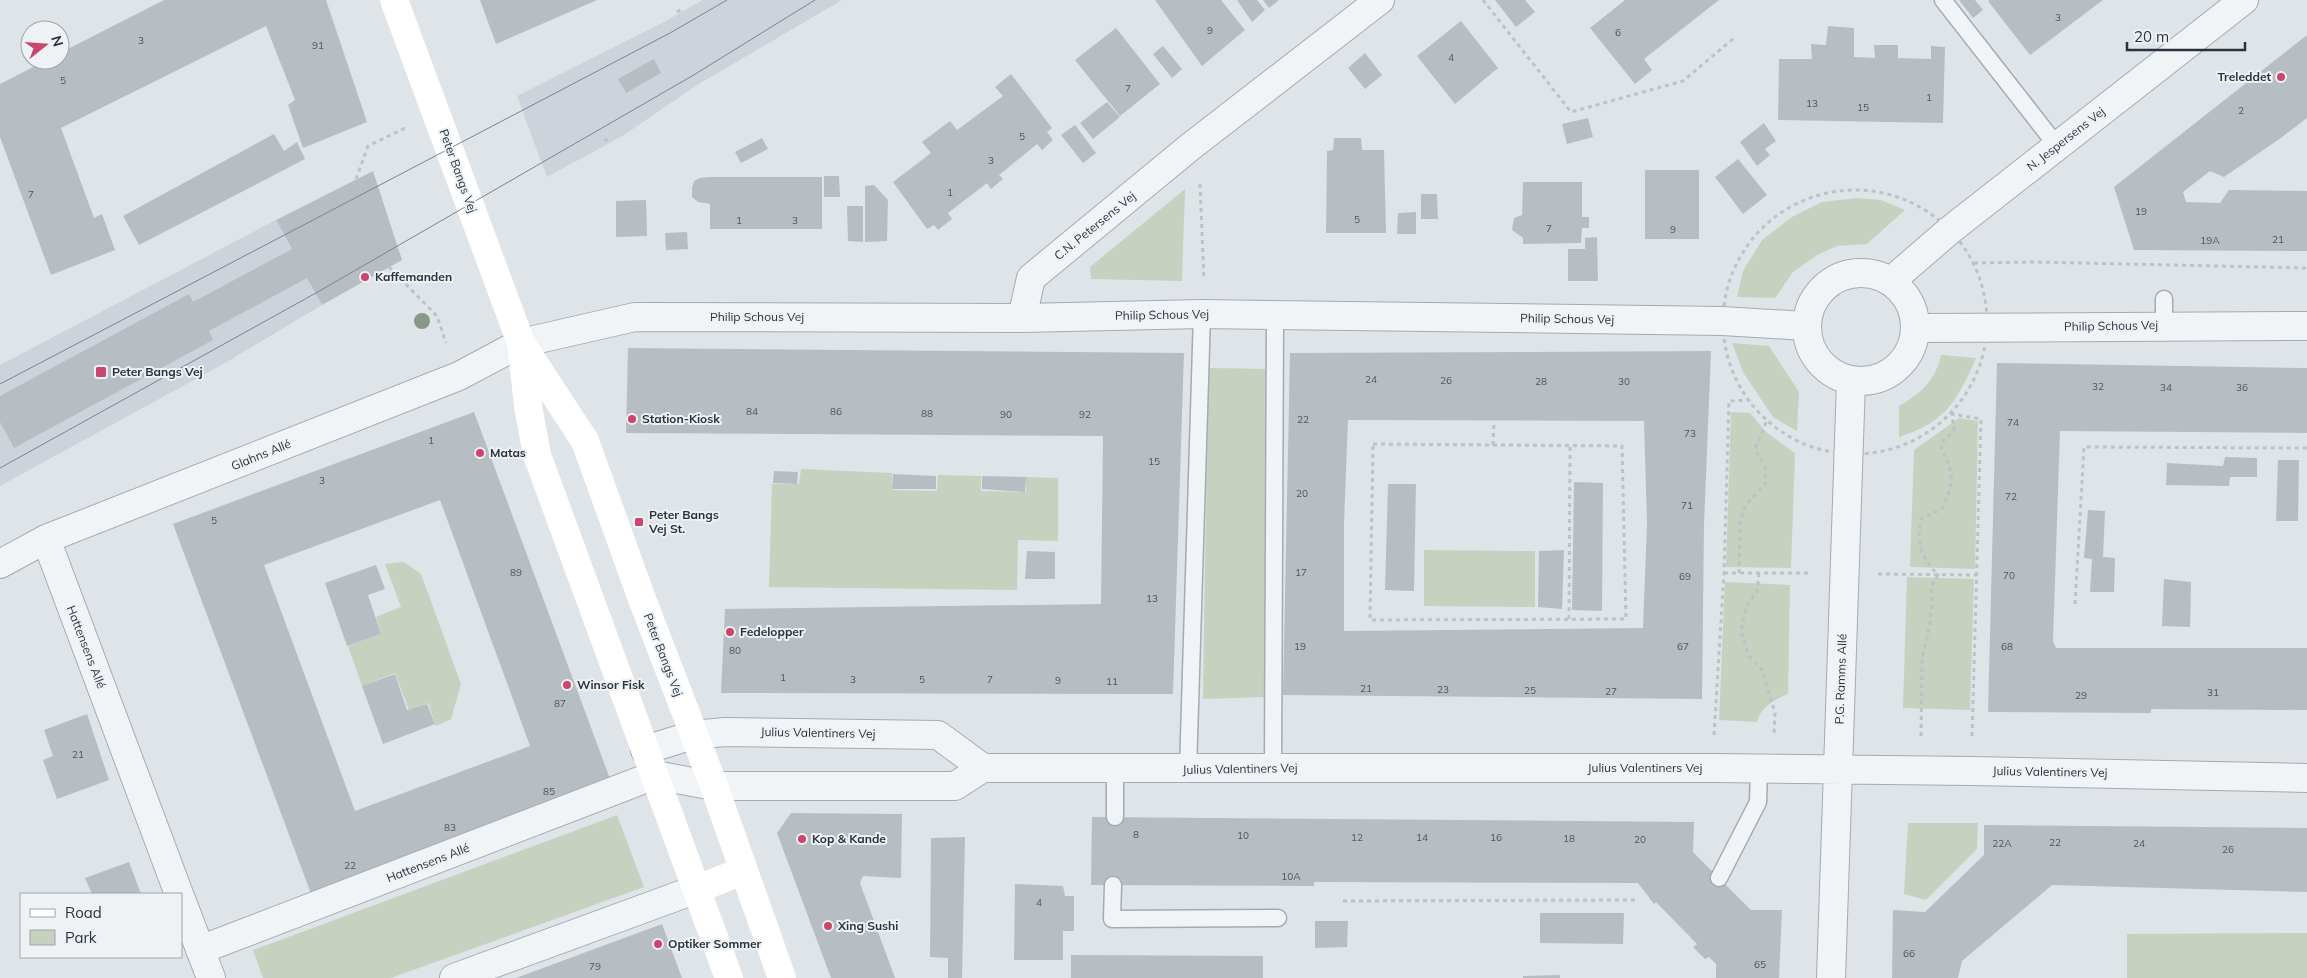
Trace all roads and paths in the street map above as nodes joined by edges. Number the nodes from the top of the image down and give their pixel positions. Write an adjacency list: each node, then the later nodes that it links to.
1 (394, 0): 9 (street, Peter Bangs Vej)
2 (1380, 0): 13 (street, C.N. Petersens Vej)
3 (1483, 0): 8 (path)
4 (1943, 0): 12 (lane)
5 (2244, 0): 12 (street, N. Jespersens Vej)
6 (682, 9): 7 (path)
7 (677, 12)
8 (1734, 38)
9 (436, 111): 14 (path); 28 (street, Peter Bangs Vej)
10 (608, 139): 11 (path)
11 (604, 141)
12 (2057, 146): 15 (street, N. Jespersens Vej)
13 (1190, 147): 20 (path); 22 (street, C.N. Petersens Vej)
14 (356, 179)
15 (1950, 230): 16 (path); 19 (street, N. Jespersens Vej); 23 (path)
16 (1974, 263): 18 (path); 27 (path)
17 (389, 267): 29 (path)
18 (2307, 268)
19 (1890, 281): 24 (street); 26 (street)
20 (1202, 314): 21 (street, Philip Schous Vej); 22 (street, Philip Schous Vej); 52 (lane)
21 (1275, 316): 23 (street, Philip Schous Vej); 48 (lane)
22 (1022, 318): 28 (street, Philip Schous Vej)
23 (1722, 321): 24 (street, Philip Schous Vej); 31 (path)
24 (1806, 326): 30 (street)
25 (2307, 326): 27 (street, Philip Schous Vej)
26 (1915, 328): 27 (street, Philip Schous Vej); 30 (street)
27 (1988, 328): 32 (path)
28 (521, 343): 29 (street, Glahns Allé); 45 (street, Peter Bangs Vej); 46 (street, Peter Bangs Vej)
29 (459, 376): 39 (street, Glahns Allé)
30 (1851, 381): 38 (street, P.G. Ramms Allé)
31 (1747, 400): 34 (path); 49 (path)
32 (1952, 414): 38 (path); 54 (path); 55 (path)
33 (1494, 420): 35 (path)
34 (1767, 420): 38 (path); 41 (path)
35 (1493, 445): 36 (path); 44 (path)
36 (1570, 446): 44 (path); 44 (path)
37 (2307, 448): 43 (path)
38 (1849, 455): 53 (street, P.G. Ramms Allé)
39 (46, 539): 40 (street, Glahns Allé); 64 (street, Hattensens Allé)
40 (0, 564)
41 (1739, 573)
42 (1759, 573): 51 (path)
43 (2075, 604)
44 (1569, 619)
45 (693, 735): 46 (street, Julius Valentiners Vej); 47 (street, Julius Valentiners Vej); 58 (street, Peter Bangs Vej)
46 (645, 750): 56 (street, Peter Bangs Vej)
47 (983, 768): 50 (street, Julius Valentiners Vej); 58 (street)
48 (1273, 768): 49 (street, Julius Valentiners Vej); 52 (street, Julius Valentiners Vej)
49 (1712, 768): 51 (street, Julius Valentiners Vej)
50 (1115, 769): 52 (street, Julius Valentiners Vej); 59 (lane)
51 (1766, 769): 53 (street, Julius Valentiners Vej); 61 (lane)
52 (1188, 770)
53 (1838, 770): 54 (street, Julius Valentiners Vej); 74 (street, P.G. Ramms Allé)
54 (1920, 771): 55 (street, Julius Valentiners Vej)
55 (1970, 771): 57 (street, Julius Valentiners Vej)
56 (655, 775): 58 (street); 63 (street, Peter Bangs Vej); 69 (street, Hattensens Allé)
57 (2307, 778)
58 (714, 786): 60 (street, Peter Bangs Vej)
59 (1115, 817)
60 (743, 871): 63 (street); 73 (street, Peter Bangs Vej)
61 (1720, 878)
62 (1113, 885): 68 (lane)
63 (697, 889): 71 (street); 72 (street, Peter Bangs Vej)
64 (179, 893)
65 (1343, 900): 66 (path)
66 (1635, 900)
67 (182, 902): 69 (street)
68 (1278, 918)
69 (200, 950): 70 (street)
70 (211, 978)
71 (454, 978)
72 (729, 978)
73 (782, 978)
74 (1831, 978)

